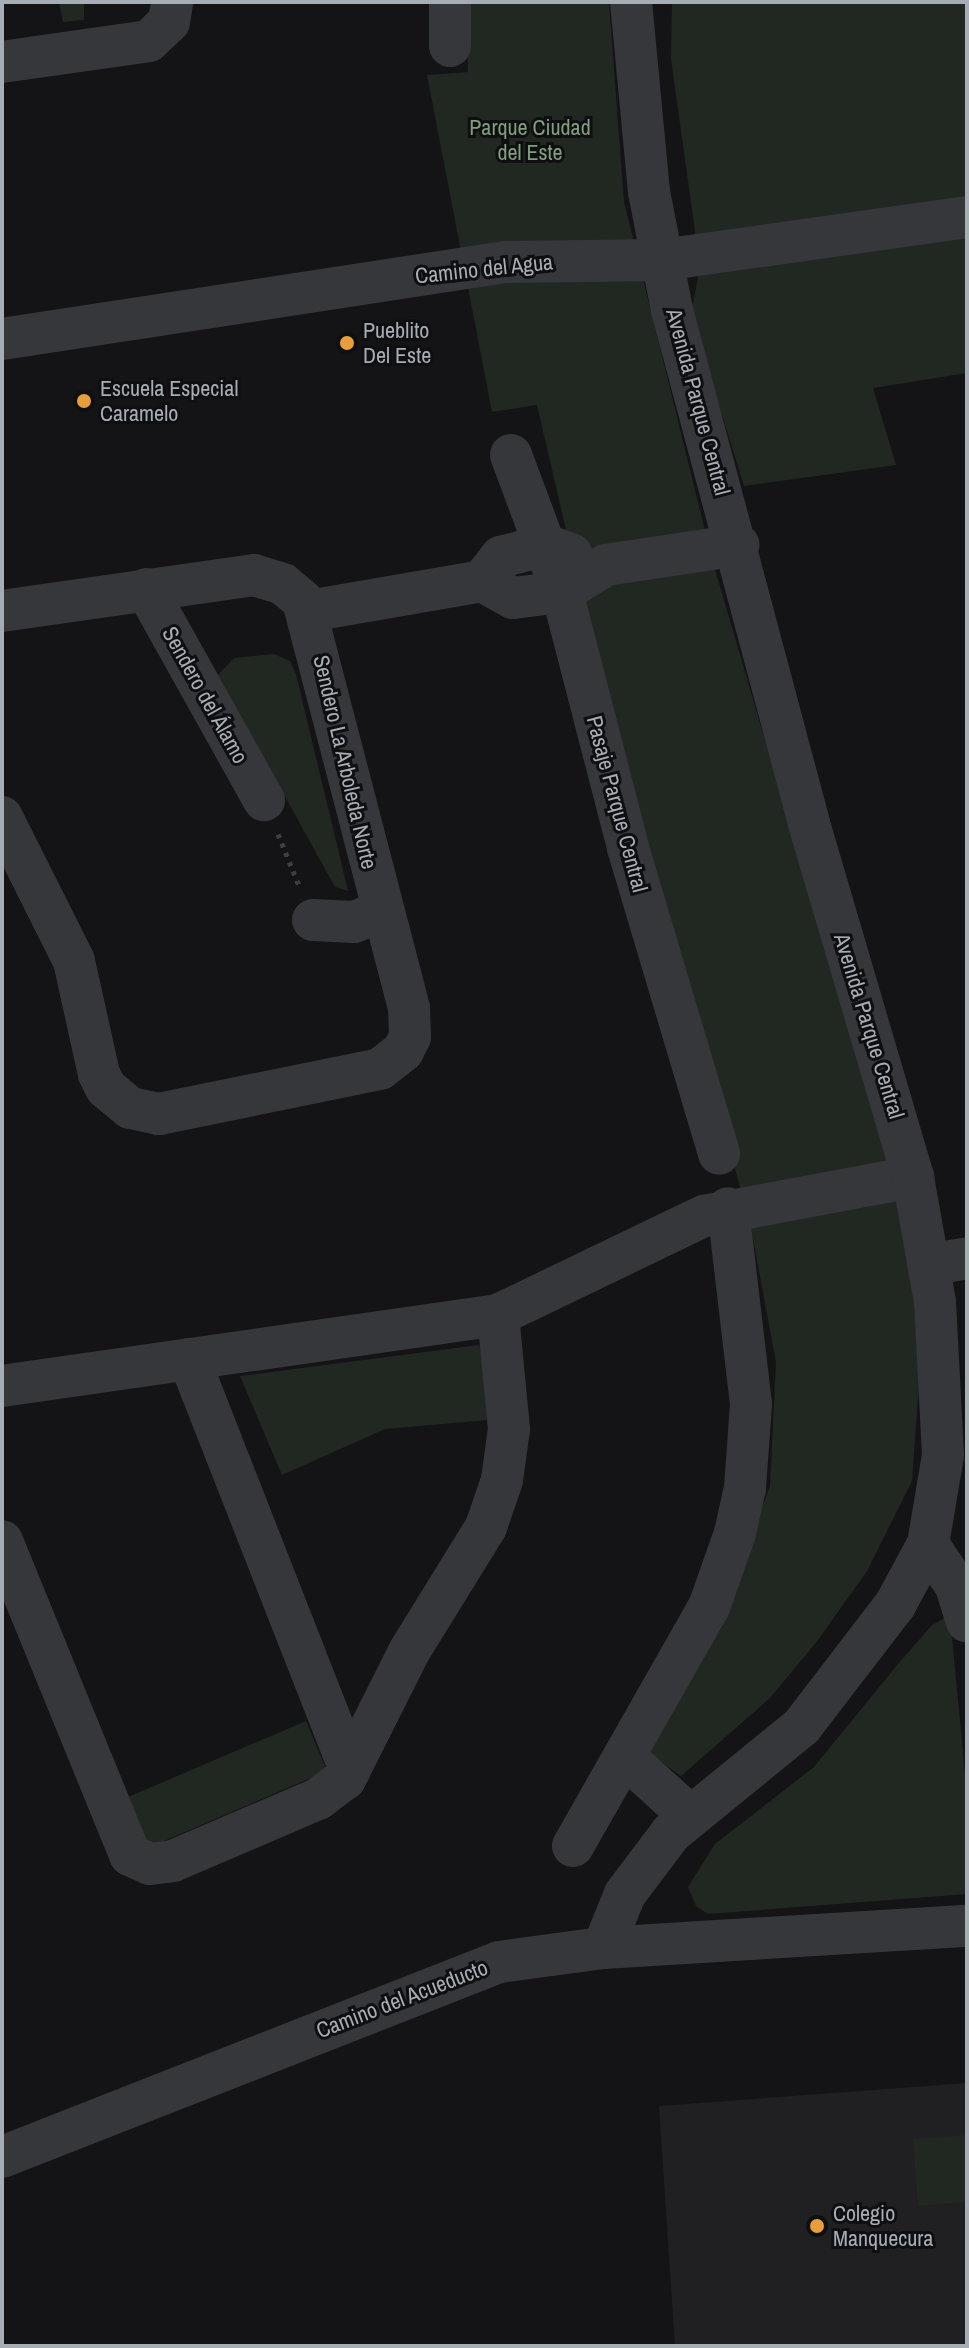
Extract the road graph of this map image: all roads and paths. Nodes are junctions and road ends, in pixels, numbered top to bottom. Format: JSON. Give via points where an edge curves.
{"nodes":[{"id":1,"x":450,"y":2,"type":"edge"},
{"id":2,"x":631,"y":2,"type":"edge"},
{"id":3,"x":168,"y":17,"type":"edge"},
{"id":4,"x":450,"y":46,"type":"dead end"},
{"id":5,"x":2,"y":62,"type":"edge"},
{"id":6,"x":967,"y":217,"type":"edge"},
{"id":7,"x":662,"y":260,"type":"junction"},
{"id":8,"x":2,"y":339,"type":"edge"},
{"id":9,"x":511,"y":455,"type":"dead end"},
{"id":10,"x":546,"y":545,"type":"junction"},
{"id":11,"x":738,"y":545,"type":"junction"},
{"id":12,"x":606,"y":565,"type":"junction"},
{"id":13,"x":482,"y":581,"type":"junction"},
{"id":14,"x":146,"y":589,"type":"junction"},
{"id":15,"x":562,"y":592,"type":"junction"},
{"id":16,"x":2,"y":611,"type":"edge"},
{"id":17,"x":309,"y":611,"type":"junction"},
{"id":18,"x":264,"y":800,"type":"joint"},
{"id":19,"x":2,"y":817,"type":"edge"},
{"id":20,"x":380,"y":912,"type":"junction"},
{"id":21,"x":313,"y":920,"type":"joint"},
{"id":22,"x":719,"y":1154,"type":"dead end"},
{"id":23,"x":913,"y":1177,"type":"junction"},
{"id":24,"x":728,"y":1208,"type":"junction"},
{"id":25,"x":949,"y":1261,"type":"edge"},
{"id":26,"x":498,"y":1315,"type":"junction"},
{"id":27,"x":189,"y":1359,"type":"junction"},
{"id":28,"x":2,"y":1386,"type":"edge"},
{"id":29,"x":2,"y":1541,"type":"edge"},
{"id":30,"x":928,"y":1544,"type":"junction"},
{"id":31,"x":967,"y":1621,"type":"edge"},
{"id":32,"x":625,"y":1757,"type":"junction"},
{"id":33,"x":350,"y":1770,"type":"junction"},
{"id":34,"x":689,"y":1815,"type":"junction"},
{"id":35,"x":573,"y":1846,"type":"dead end"},
{"id":36,"x":967,"y":1926,"type":"edge"},
{"id":37,"x":603,"y":1948,"type":"junction"},
{"id":38,"x":2,"y":2157,"type":"edge"}],
"edges":[{"from":1,"to":4,"type":"street"},
{"from":2,"to":7,"type":"street","name":"Avenida Parque Central","via":[[640,122]]},
{"from":3,"to":5,"type":"street","via":[[149,41]]},
{"from":6,"to":7,"type":"street","name":"Camino del Agua"},
{"from":7,"to":8,"type":"street","name":"Camino del Agua","via":[[505,262]]},
{"from":7,"to":11,"type":"street","name":"Avenida Parque Central"},
{"from":9,"to":10,"type":"street","name":"Pasaje Parque Central"},
{"from":10,"to":12,"type":"street"},
{"from":10,"to":13,"type":"street","via":[[501,557]]},
{"from":10,"to":15,"type":"street","name":"Pasaje Parque Central"},
{"from":11,"to":12,"type":"street"},
{"from":11,"to":23,"type":"street","name":"Avenida Parque Central","via":[[813,837]]},
{"from":12,"to":15,"type":"street"},
{"from":13,"to":15,"type":"street","via":[[513,598]]},
{"from":13,"to":17,"type":"street"},
{"from":14,"to":16,"type":"street"},
{"from":14,"to":17,"type":"street","via":[[254,575],[283,584]]},
{"from":14,"to":18,"type":"street","name":"Sendero del Álamo"},
{"from":15,"to":22,"type":"street","name":"Pasaje Parque Central","via":[[628,848]]},
{"from":17,"to":20,"type":"street","name":"Sendero La Arboleda Norte"},
{"from":18,"to":21,"type":"path"},
{"from":19,"to":20,"type":"street","name":"Sendero La Arboleda Norte","via":[[61,926],[84,996],[99,1074],[117,1100],[159,1114],[380,1069],[403,1051],[412,1023]]},
{"from":20,"to":21,"type":"street","via":[[354,922]]},
{"from":23,"to":24,"type":"street"},
{"from":23,"to":25,"type":"street","name":"Avenida Parque Central"},
{"from":24,"to":26,"type":"street","via":[[672,1228]]},
{"from":24,"to":32,"type":"street","via":[[749,1366],[745,1488],[709,1607]]},
{"from":25,"to":30,"type":"street","name":"Avenida Parque Central","via":[[943,1455]]},
{"from":26,"to":27,"type":"street"},
{"from":26,"to":33,"type":"street","via":[[509,1429],[495,1503],[470,1560],[410,1650]]},
{"from":27,"to":28,"type":"street"},
{"from":27,"to":33,"type":"street"},
{"from":29,"to":33,"type":"street","via":[[130,1855],[150,1864],[173,1861],[318,1799]]},
{"from":30,"to":31,"type":"street","via":[[956,1586]]},
{"from":30,"to":34,"type":"street","name":"Avenida Parque Central","via":[[895,1605],[802,1726],[755,1769]]},
{"from":32,"to":34,"type":"street"},
{"from":32,"to":35,"type":"street"},
{"from":34,"to":37,"type":"street","name":"Avenida Parque Central","via":[[633,1880]]},
{"from":36,"to":37,"type":"street","name":"Camino del Acueducto"},
{"from":37,"to":38,"type":"street","name":"Camino del Acueducto","via":[[525,1957],[461,1973]]}]}
